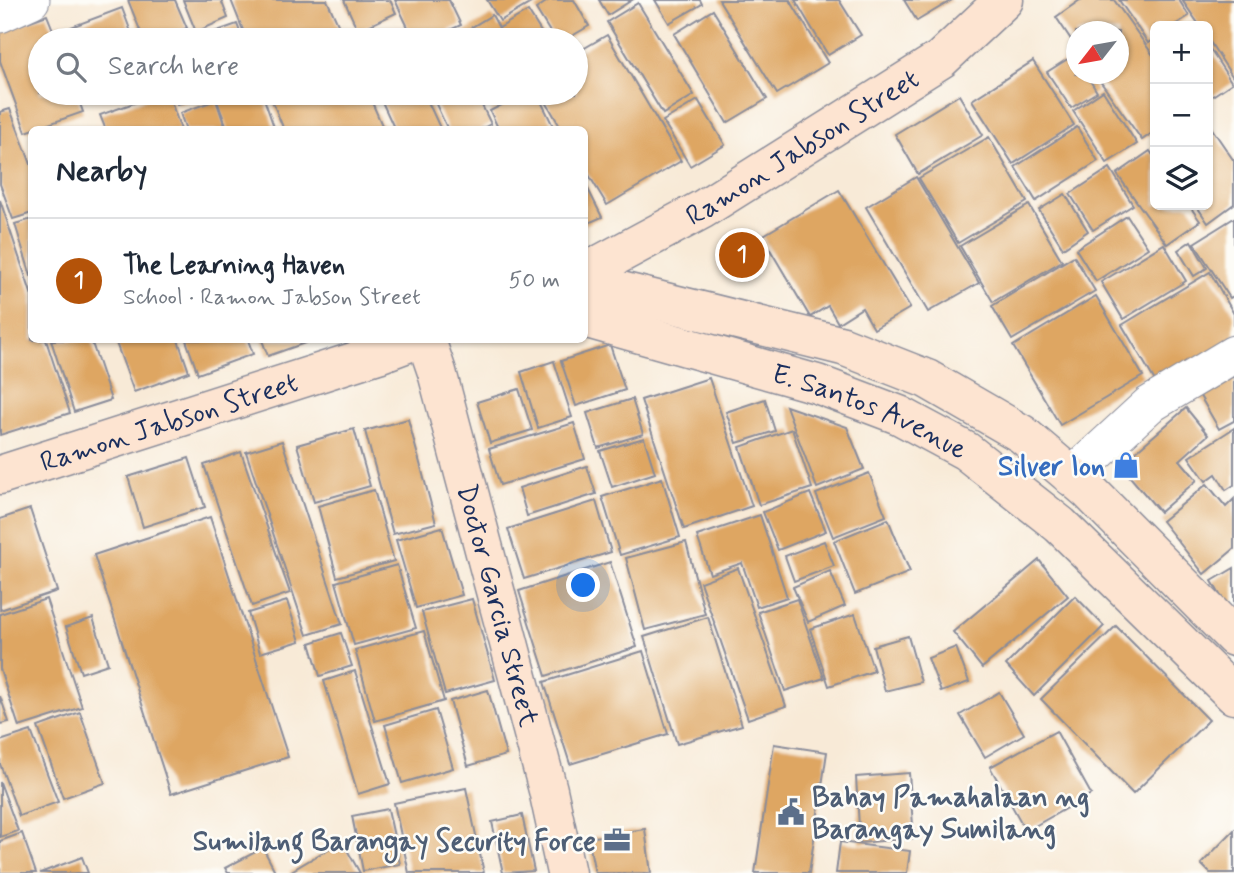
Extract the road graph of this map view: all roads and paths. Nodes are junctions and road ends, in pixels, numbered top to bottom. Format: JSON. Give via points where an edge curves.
{"nodes":[{"id":1,"x":31,"y":0,"type":"edge"},
{"id":2,"x":1004,"y":0,"type":"edge"},
{"id":3,"x":0,"y":14,"type":"edge"},
{"id":4,"x":588,"y":271,"type":"edge"},
{"id":5,"x":588,"y":283,"type":"edge"},
{"id":6,"x":588,"y":319,"type":"edge"},
{"id":7,"x":407,"y":343,"type":"edge"},
{"id":8,"x":427,"y":343,"type":"edge"},
{"id":9,"x":1234,"y":354,"type":"edge"},
{"id":10,"x":0,"y":475,"type":"edge"},
{"id":11,"x":1071,"y":477,"type":"junction"},
{"id":12,"x":1234,"y":637,"type":"edge"},
{"id":13,"x":1234,"y":695,"type":"edge"},
{"id":14,"x":566,"y":873,"type":"edge"}],
"edges":[{"from":1,"to":3,"type":"street"},
{"from":2,"to":4,"type":"street","name":"Ramon Jabson Street","via":[[941,59],[703,209]]},
{"from":5,"to":11,"type":"street","name":"E. Santos Avenue","via":[[843,346],[927,379],[1022,434]]},
{"from":6,"to":13,"type":"street","name":"E. Santos Avenue","via":[[817,384],[900,415],[966,451],[1060,525]]},
{"from":7,"to":10,"type":"street","name":"Ramon Jabson Street"},
{"from":8,"to":14,"type":"street","name":"Doctor Garcia Street","via":[[548,790]]},
{"from":9,"to":11,"type":"street","via":[[1149,405]]},
{"from":11,"to":12,"type":"street","name":"E. Santos Avenue"}]}
